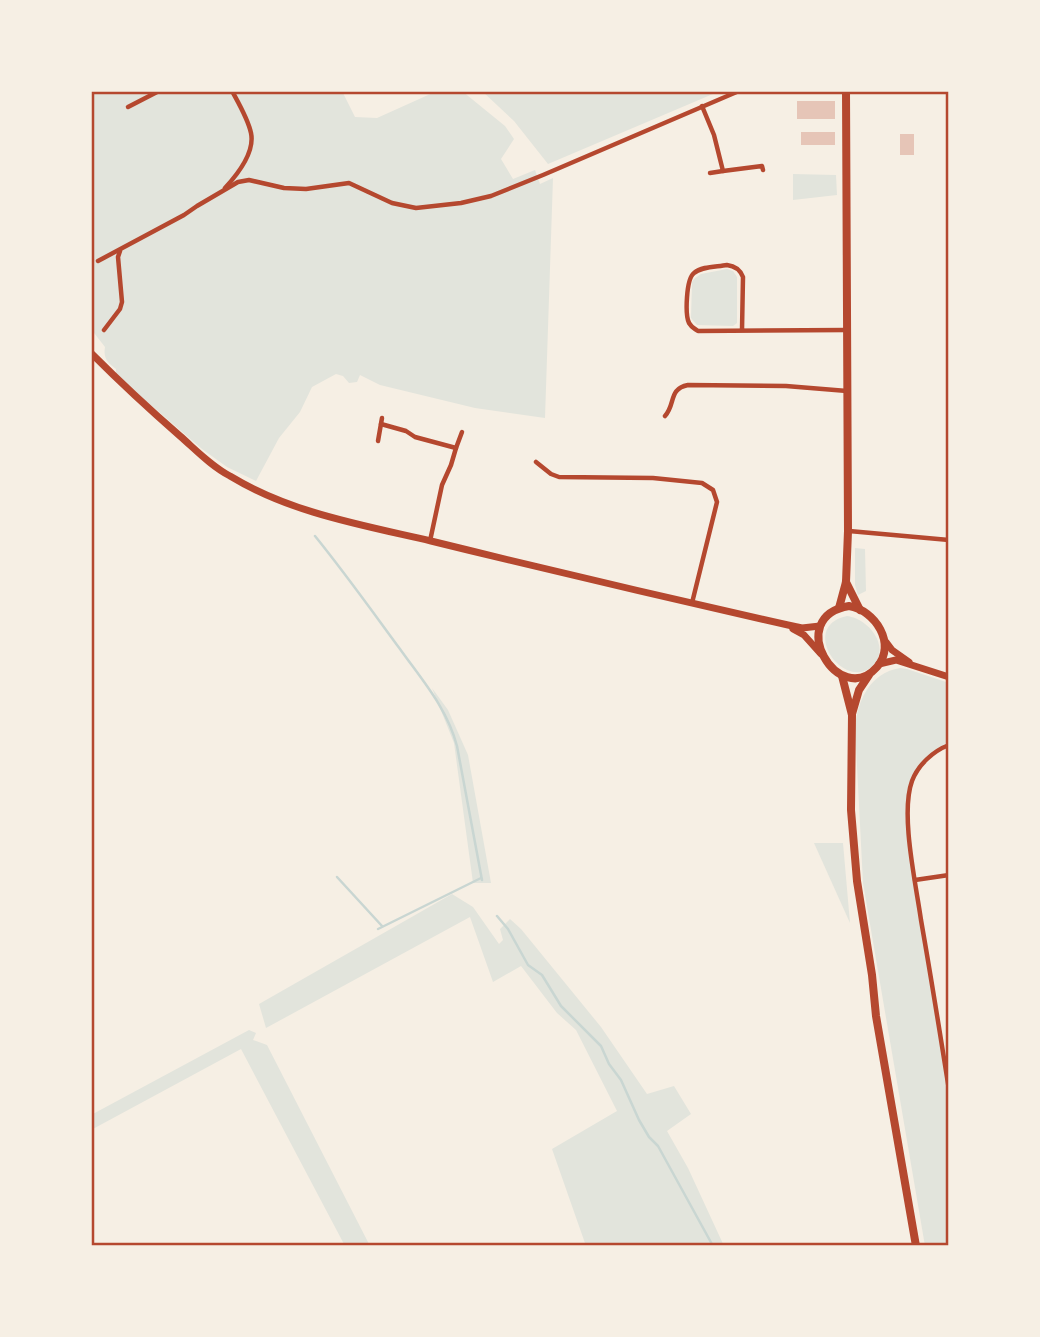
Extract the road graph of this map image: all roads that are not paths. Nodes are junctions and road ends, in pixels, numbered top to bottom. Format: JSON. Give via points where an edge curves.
{"nodes":[{"id":1,"x":159,"y":91,"type":"edge"},
{"id":2,"x":232,"y":91,"type":"edge"},
{"id":3,"x":739,"y":91,"type":"edge"},
{"id":4,"x":846,"y":91,"type":"edge"},
{"id":5,"x":702,"y":106,"type":"junction"},
{"id":6,"x":128,"y":107,"type":"dead end"},
{"id":7,"x":763,"y":170,"type":"dead end"},
{"id":8,"x":723,"y":171,"type":"junction"},
{"id":9,"x":710,"y":173,"type":"dead end"},
{"id":10,"x":222,"y":191,"type":"junction"},
{"id":11,"x":120,"y":250,"type":"junction"},
{"id":12,"x":97,"y":261,"type":"dead end"},
{"id":13,"x":742,"y":330,"type":"junction"},
{"id":14,"x":847,"y":330,"type":"junction"},
{"id":15,"x":104,"y":331,"type":"dead end"},
{"id":16,"x":91,"y":353,"type":"edge"},
{"id":17,"x":847,"y":391,"type":"junction"},
{"id":18,"x":665,"y":416,"type":"dead end"},
{"id":19,"x":462,"y":432,"type":"dead end"},
{"id":20,"x":377,"y":441,"type":"dead end"},
{"id":21,"x":456,"y":448,"type":"junction"},
{"id":22,"x":536,"y":462,"type":"dead end"},
{"id":23,"x":848,"y":531,"type":"junction"},
{"id":24,"x":949,"y":540,"type":"edge"},
{"id":25,"x":430,"y":541,"type":"junction"},
{"id":26,"x":846,"y":582,"type":"junction"},
{"id":27,"x":692,"y":603,"type":"junction"},
{"id":28,"x":839,"y":608,"type":"junction"},
{"id":29,"x":860,"y":610,"type":"junction"},
{"id":30,"x":788,"y":625,"type":"junction"},
{"id":31,"x":820,"y":626,"type":"junction"},
{"id":32,"x":886,"y":642,"type":"junction"},
{"id":33,"x":821,"y":653,"type":"junction"},
{"id":34,"x":879,"y":664,"type":"junction"},
{"id":35,"x":913,"y":665,"type":"junction"},
{"id":36,"x":869,"y":675,"type":"junction"},
{"id":37,"x":842,"y":677,"type":"junction"},
{"id":38,"x":949,"y":677,"type":"edge"},
{"id":39,"x":852,"y":715,"type":"junction"},
{"id":40,"x":949,"y":745,"type":"edge"},
{"id":41,"x":949,"y":875,"type":"edge"},
{"id":42,"x":915,"y":880,"type":"junction"},
{"id":43,"x":947,"y":1063,"type":"edge"},
{"id":44,"x":949,"y":1090,"type":"edge"},
{"id":45,"x":916,"y":1246,"type":"edge"}],
"edges":[{"from":1,"to":6,"type":"street"},
{"from":2,"to":10,"type":"street","via":[[252,136],[248,153]]},
{"from":3,"to":5,"type":"street"},
{"from":4,"to":14,"type":"main road"},
{"from":5,"to":8,"type":"street"},
{"from":5,"to":10,"type":"street","via":[[544,175],[461,203],[416,208],[349,183],[306,189],[249,180]]},
{"from":7,"to":8,"type":"street","via":[[762,166]]},
{"from":8,"to":9,"type":"street"},
{"from":10,"to":11,"type":"street"},
{"from":11,"to":12,"type":"street"},
{"from":11,"to":15,"type":"street","via":[[122,302]]},
{"from":13,"to":13,"type":"street","via":[[698,331],[691,326],[688,282],[693,274],[727,265],[739,270],[743,277]]},
{"from":13,"to":14,"type":"street"},
{"from":14,"to":17,"type":"main road"},
{"from":16,"to":25,"type":"main road","via":[[201,455],[252,489],[310,512]]},
{"from":17,"to":18,"type":"street","via":[[688,385],[675,392]]},
{"from":17,"to":23,"type":"main road"},
{"from":19,"to":21,"type":"street"},
{"from":20,"to":21,"type":"street","via":[[382,421],[415,437]]},
{"from":21,"to":25,"type":"street","via":[[442,485]]},
{"from":22,"to":27,"type":"street","via":[[559,477],[685,480],[713,490],[717,502]]},
{"from":23,"to":24,"type":"street"},
{"from":23,"to":26,"type":"main road"},
{"from":25,"to":27,"type":"main road"},
{"from":26,"to":28,"type":"main road"},
{"from":26,"to":29,"type":"main road"},
{"from":27,"to":30,"type":"main road"},
{"from":28,"to":29,"type":"main road"},
{"from":28,"to":31,"type":"main road"},
{"from":29,"to":32,"type":"main road"},
{"from":30,"to":31,"type":"main road"},
{"from":30,"to":33,"type":"main road"},
{"from":31,"to":33,"type":"main road"},
{"from":32,"to":34,"type":"main road"},
{"from":32,"to":35,"type":"main road"},
{"from":33,"to":37,"type":"main road"},
{"from":34,"to":35,"type":"main road","via":[[896,660]]},
{"from":34,"to":36,"type":"main road"},
{"from":35,"to":38,"type":"main road"},
{"from":36,"to":37,"type":"main road"},
{"from":36,"to":39,"type":"main road"},
{"from":37,"to":39,"type":"main road"},
{"from":39,"to":45,"type":"main road","via":[[851,810],[857,881]]},
{"from":40,"to":42,"type":"street","via":[[931,754],[912,780],[908,810]]},
{"from":41,"to":42,"type":"street"},
{"from":42,"to":43,"type":"street"},
{"from":43,"to":44,"type":"street"}]}
